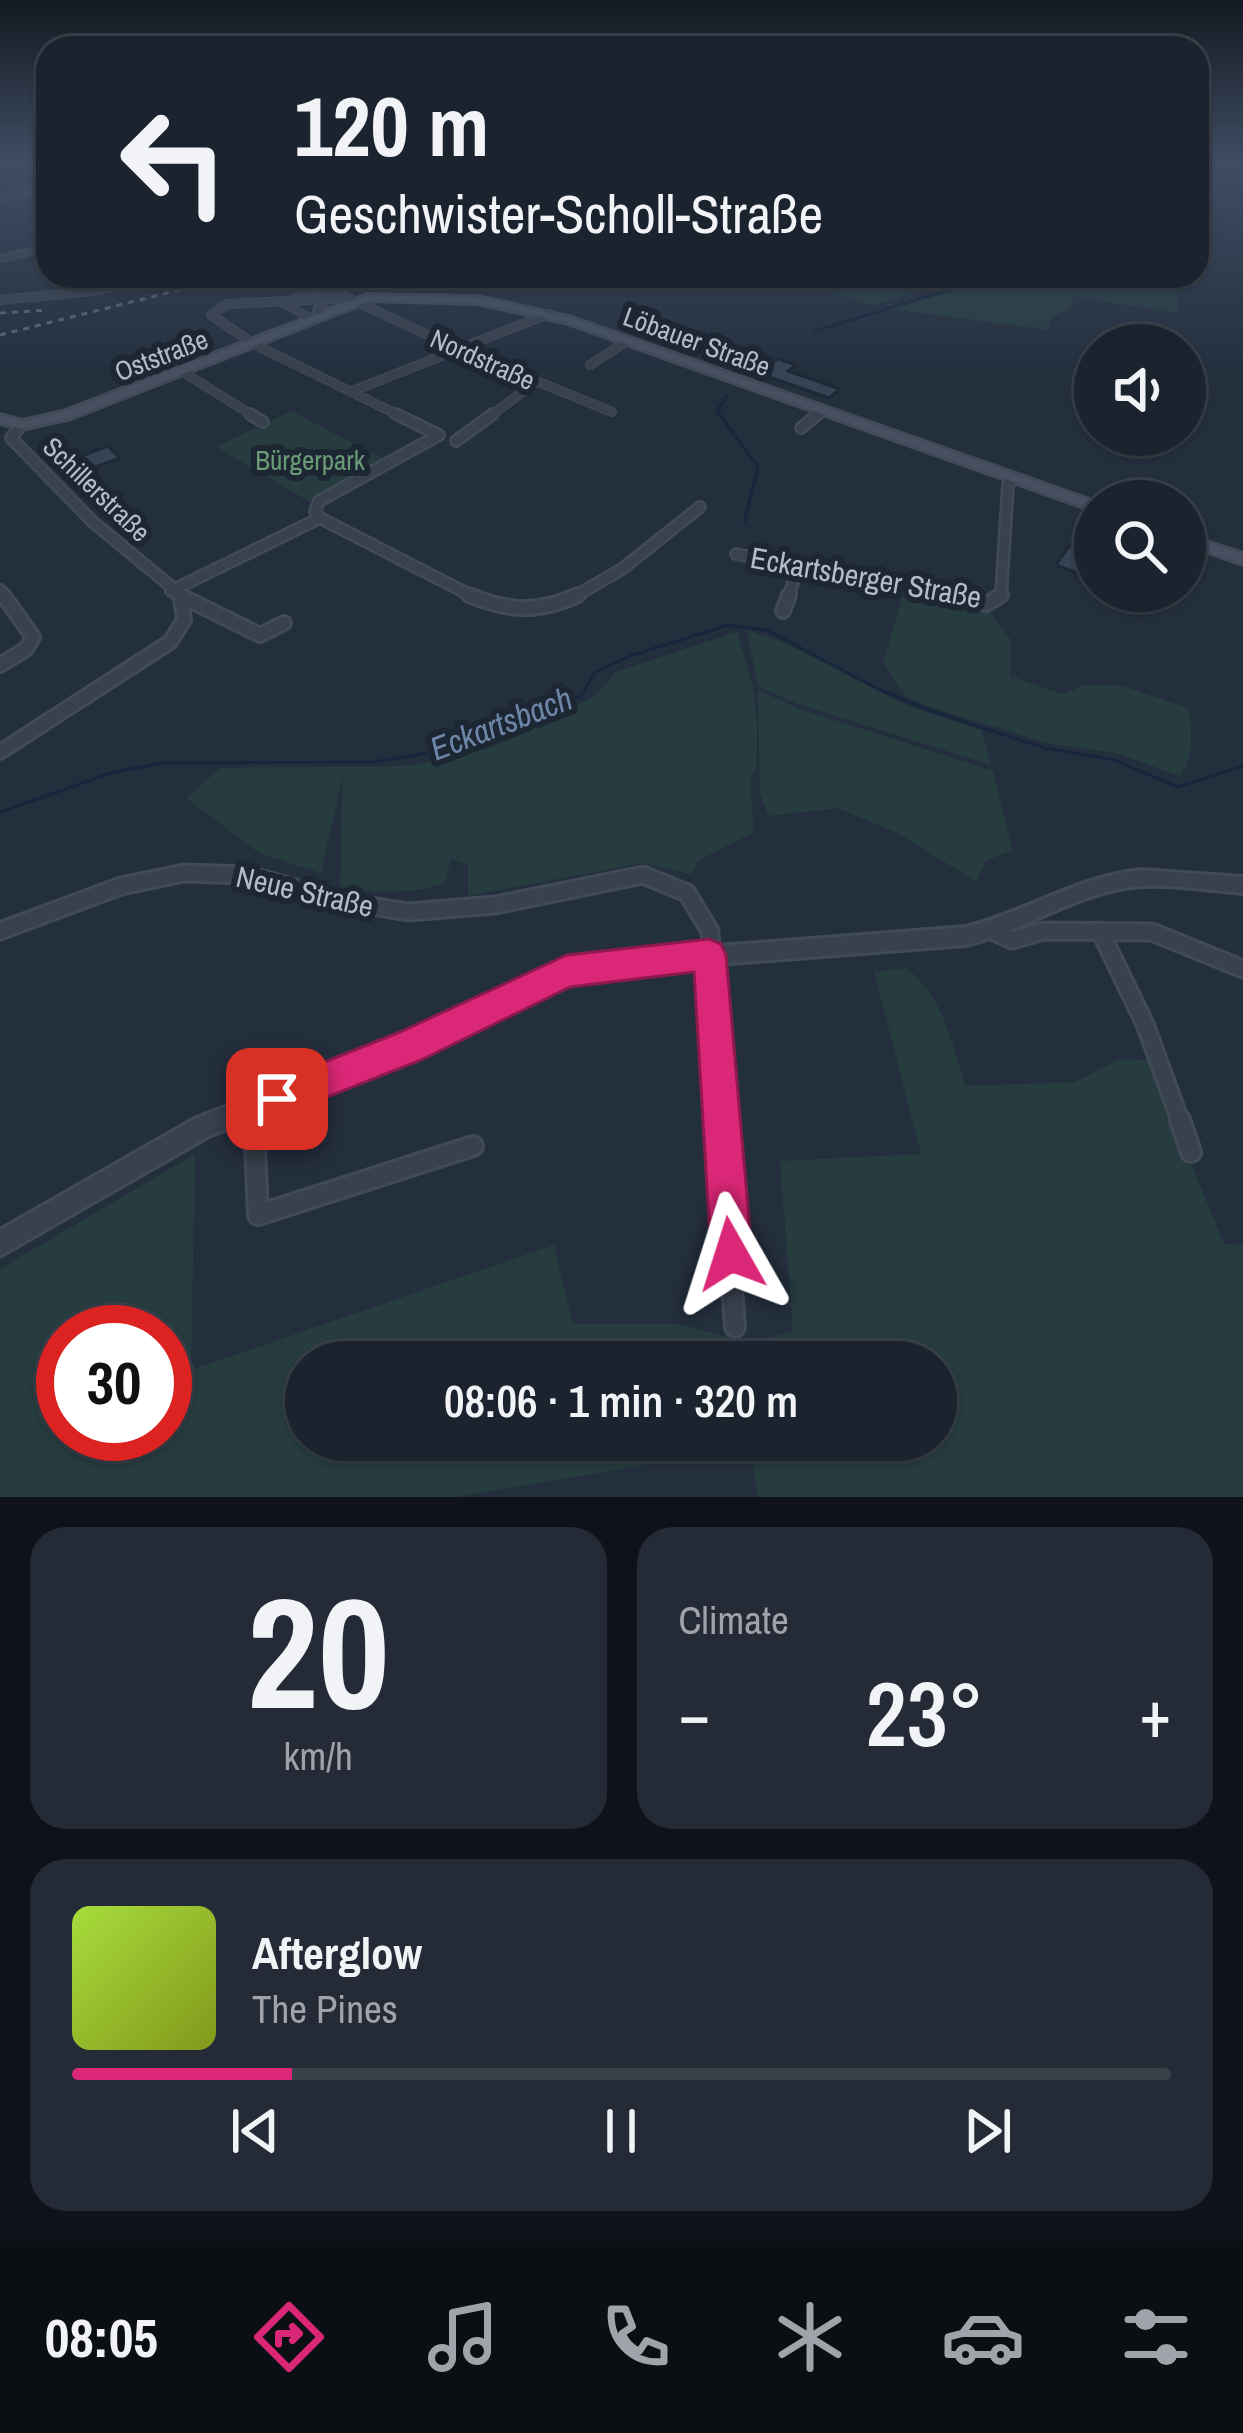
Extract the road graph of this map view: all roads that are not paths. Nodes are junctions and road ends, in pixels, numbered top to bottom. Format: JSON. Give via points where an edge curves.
{"nodes":[{"id":1,"x":36,"y":250,"type":"edge"},
{"id":2,"x":0,"y":259,"type":"edge"},
{"id":3,"x":104,"y":288,"type":"edge"},
{"id":4,"x":323,"y":288,"type":"edge"},
{"id":5,"x":326,"y":288,"type":"edge"},
{"id":6,"x":328,"y":288,"type":"edge"},
{"id":7,"x":0,"y":300,"type":"edge"},
{"id":8,"x":322,"y":300,"type":"junction"},
{"id":9,"x":352,"y":300,"type":"junction"},
{"id":10,"x":283,"y":303,"type":"junction"},
{"id":11,"x":548,"y":314,"type":"junction"},
{"id":12,"x":315,"y":319,"type":"junction"},
{"id":13,"x":627,"y":341,"type":"junction"},
{"id":14,"x":254,"y":344,"type":"junction"},
{"id":15,"x":458,"y":349,"type":"junction"},
{"id":16,"x":590,"y":365,"type":"dead end"},
{"id":17,"x":183,"y":372,"type":"junction"},
{"id":18,"x":536,"y":382,"type":"junction"},
{"id":19,"x":350,"y":392,"type":"junction"},
{"id":20,"x":612,"y":412,"type":"dead end"},
{"id":21,"x":821,"y":412,"type":"junction"},
{"id":22,"x":0,"y":419,"type":"edge"},
{"id":23,"x":263,"y":422,"type":"dead end"},
{"id":24,"x":22,"y":425,"type":"junction"},
{"id":25,"x":801,"y":428,"type":"dead end"},
{"id":26,"x":6,"y":440,"type":"edge"},
{"id":27,"x":456,"y":441,"type":"dead end"},
{"id":28,"x":1014,"y":478,"type":"junction"},
{"id":29,"x":1074,"y":499,"type":"edge"},
{"id":30,"x":700,"y":507,"type":"dead end"},
{"id":31,"x":320,"y":518,"type":"junction"},
{"id":32,"x":1206,"y":546,"type":"edge"},
{"id":33,"x":736,"y":554,"type":"dead end"},
{"id":34,"x":1243,"y":559,"type":"edge"},
{"id":35,"x":798,"y":568,"type":"junction"},
{"id":36,"x":0,"y":590,"type":"edge"},
{"id":37,"x":176,"y":595,"type":"junction"},
{"id":38,"x":783,"y":611,"type":"dead end"},
{"id":39,"x":284,"y":623,"type":"dead end"},
{"id":40,"x":0,"y":665,"type":"edge"},
{"id":41,"x":0,"y":752,"type":"edge"},
{"id":42,"x":1243,"y":885,"type":"edge"},
{"id":43,"x":0,"y":931,"type":"edge"},
{"id":44,"x":992,"y":931,"type":"junction"},
{"id":45,"x":1100,"y":932,"type":"junction"},
{"id":46,"x":709,"y":955,"type":"junction"},
{"id":47,"x":1243,"y":969,"type":"edge"},
{"id":48,"x":254,"y":1107,"type":"junction"},
{"id":49,"x":473,"y":1146,"type":"dead end"},
{"id":50,"x":1191,"y":1152,"type":"dead end"},
{"id":51,"x":0,"y":1244,"type":"edge"},
{"id":52,"x":735,"y":1327,"type":"dead end"}],
"edges":[{"from":1,"to":2,"type":"street"},
{"from":3,"to":7,"type":"street"},
{"from":4,"to":10,"type":"street"},
{"from":5,"to":8,"type":"street"},
{"from":6,"to":9,"type":"street","name":"Nordstraße"},
{"from":8,"to":9,"type":"street","name":"Löbauer Straße"},
{"from":8,"to":10,"type":"street","name":"Löbauer Straße"},
{"from":8,"to":12,"type":"street"},
{"from":9,"to":11,"type":"main road","name":"Löbauer Straße","via":[[427,296]]},
{"from":9,"to":12,"type":"main road","name":"Oststraße"},
{"from":9,"to":15,"type":"street","name":"Nordstraße"},
{"from":10,"to":12,"type":"street"},
{"from":10,"to":14,"type":"street","name":"Löbauer Straße","via":[[212,311]]},
{"from":11,"to":13,"type":"main road","name":"Löbauer Straße"},
{"from":11,"to":15,"type":"street"},
{"from":12,"to":14,"type":"main road","name":"Oststraße"},
{"from":13,"to":16,"type":"street"},
{"from":13,"to":21,"type":"main road","name":"Löbauer Straße"},
{"from":14,"to":17,"type":"main road","name":"Oststraße"},
{"from":14,"to":19,"type":"street"},
{"from":15,"to":18,"type":"street","name":"Nordstraße"},
{"from":15,"to":19,"type":"street"},
{"from":17,"to":23,"type":"street"},
{"from":17,"to":24,"type":"main road","name":"Oststraße"},
{"from":18,"to":20,"type":"street","name":"Nordstraße"},
{"from":18,"to":27,"type":"street"},
{"from":19,"to":31,"type":"street","via":[[439,435],[320,501]]},
{"from":21,"to":25,"type":"street"},
{"from":21,"to":28,"type":"main road","name":"Löbauer Straße"},
{"from":22,"to":24,"type":"main road","name":"Schillerstraße"},
{"from":24,"to":26,"type":"street","name":"Schillerstraße"},
{"from":26,"to":37,"type":"street","name":"Schillerstraße"},
{"from":28,"to":29,"type":"main road","name":"Löbauer Straße"},
{"from":28,"to":35,"type":"street","name":"Eckartsberger Straße","via":[[995,601]]},
{"from":30,"to":31,"type":"street","via":[[619,569],[535,611],[435,579]]},
{"from":31,"to":37,"type":"street"},
{"from":32,"to":34,"type":"main road"},
{"from":33,"to":35,"type":"street","name":"Eckartsberger Straße"},
{"from":35,"to":38,"type":"street"},
{"from":36,"to":40,"type":"street","via":[[33,637]]},
{"from":37,"to":39,"type":"street","name":"Schillerstraße","via":[[260,635]]},
{"from":37,"to":41,"type":"street","via":[[184,620],[170,642]]},
{"from":42,"to":44,"type":"street","via":[[1112,882]]},
{"from":43,"to":46,"type":"street","name":"Neue Straße","via":[[130,884],[194,872],[244,875],[411,912],[643,875],[688,893],[710,931]]},
{"from":44,"to":45,"type":"street","via":[[1012,940],[1044,931]]},
{"from":44,"to":46,"type":"street"},
{"from":45,"to":47,"type":"street","via":[[1152,932]]},
{"from":45,"to":50,"type":"street","via":[[1145,1024]]},
{"from":46,"to":48,"type":"street","via":[[567,971],[409,1047]]},
{"from":46,"to":52,"type":"street","name":"Neue Straße"},
{"from":48,"to":49,"type":"street","via":[[258,1215]]},
{"from":48,"to":51,"type":"street","via":[[202,1127]]}]}
